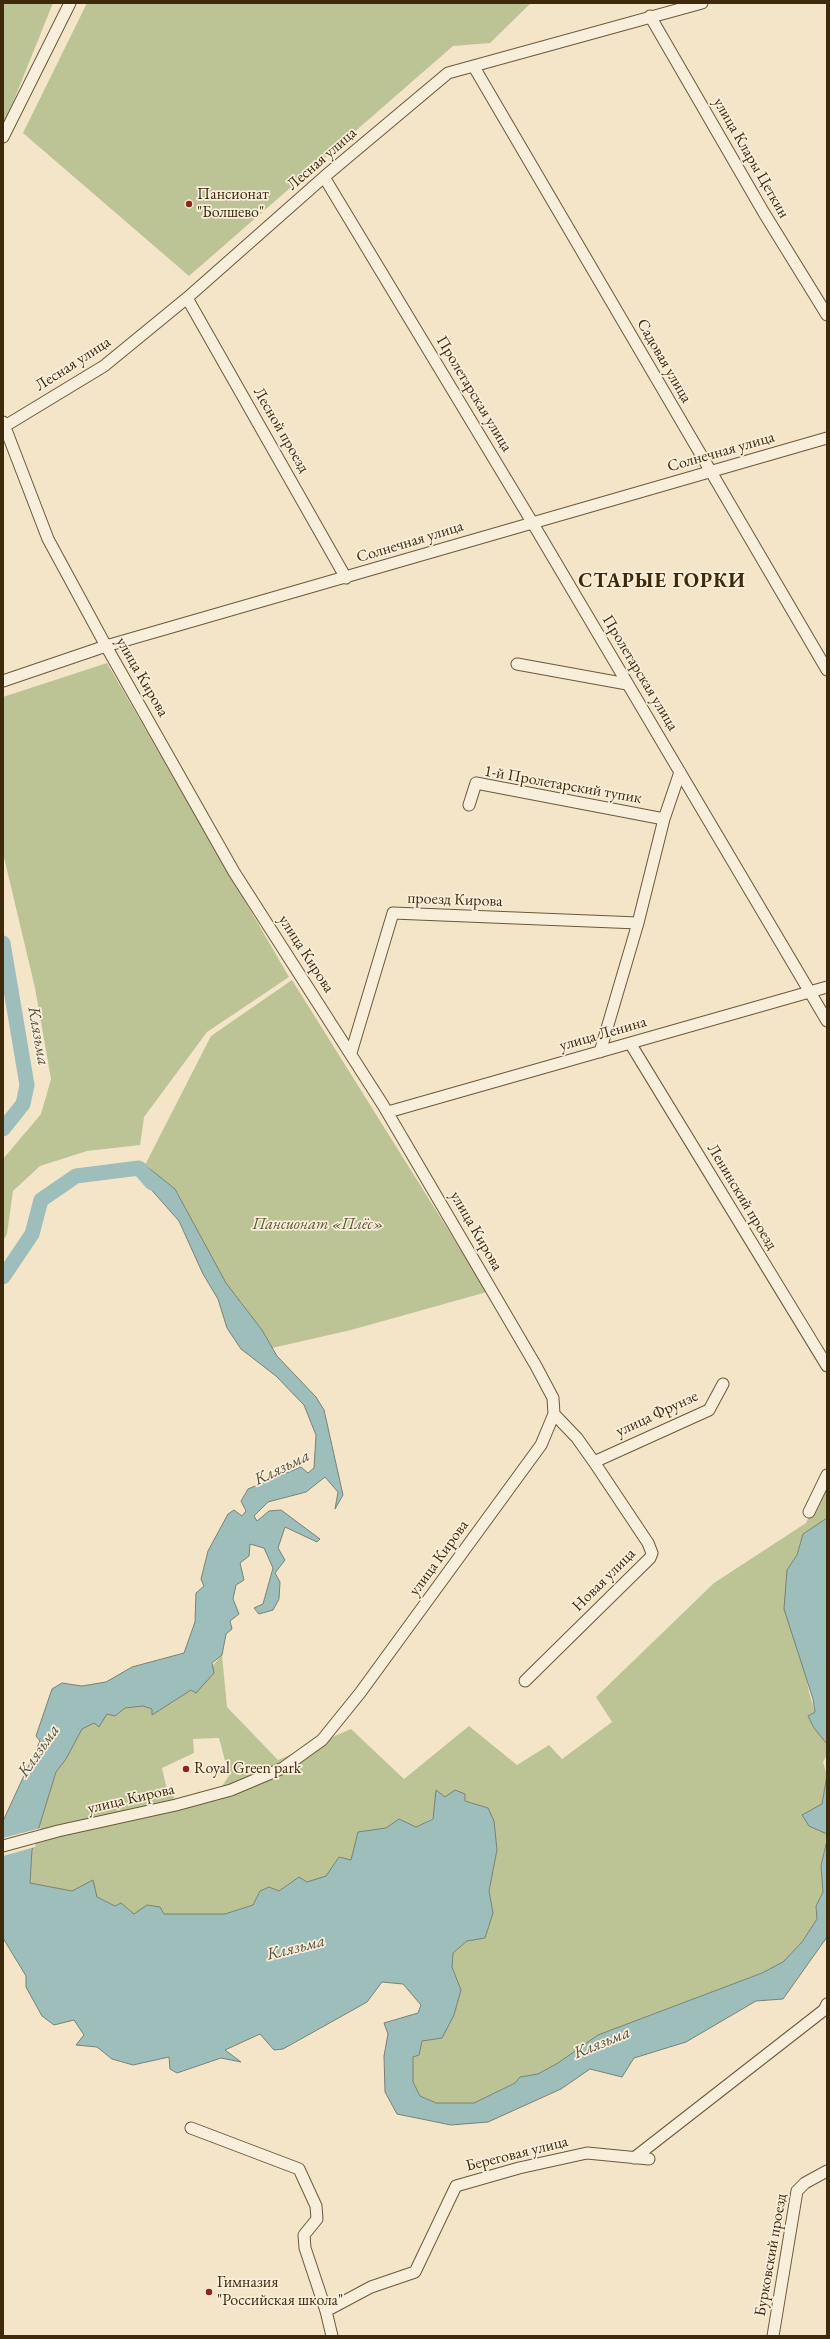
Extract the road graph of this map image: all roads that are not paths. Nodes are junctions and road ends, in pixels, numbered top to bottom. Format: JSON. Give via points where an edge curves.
{"nodes":[{"id":1,"x":70,"y":3,"type":"edge"},
{"id":2,"x":702,"y":3,"type":"edge"},
{"id":3,"x":650,"y":16,"type":"junction"},
{"id":4,"x":474,"y":67,"type":"junction"},
{"id":5,"x":3,"y":137,"type":"edge"},
{"id":6,"x":324,"y":177,"type":"junction"},
{"id":7,"x":187,"y":298,"type":"junction"},
{"id":8,"x":827,"y":315,"type":"edge"},
{"id":9,"x":4,"y":424,"type":"edge"},
{"id":10,"x":827,"y":438,"type":"edge"},
{"id":11,"x":710,"y":472,"type":"junction"},
{"id":12,"x":532,"y":522,"type":"junction"},
{"id":13,"x":346,"y":578,"type":"junction"},
{"id":14,"x":106,"y":646,"type":"junction"},
{"id":15,"x":517,"y":664,"type":"dead end"},
{"id":16,"x":827,"y":670,"type":"edge"},
{"id":17,"x":3,"y":681,"type":"edge"},
{"id":18,"x":627,"y":684,"type":"junction"},
{"id":19,"x":680,"y":772,"type":"junction"},
{"id":20,"x":469,"y":805,"type":"dead end"},
{"id":21,"x":664,"y":819,"type":"junction"},
{"id":22,"x":638,"y":924,"type":"junction"},
{"id":23,"x":827,"y":987,"type":"edge"},
{"id":24,"x":810,"y":992,"type":"junction"},
{"id":25,"x":827,"y":1022,"type":"edge"},
{"id":26,"x":630,"y":1043,"type":"junction"},
{"id":27,"x":600,"y":1052,"type":"junction"},
{"id":28,"x":352,"y":1053,"type":"junction"},
{"id":29,"x":388,"y":1112,"type":"junction"},
{"id":30,"x":827,"y":1366,"type":"edge"},
{"id":31,"x":723,"y":1384,"type":"dead end"},
{"id":32,"x":554,"y":1414,"type":"junction"},
{"id":33,"x":594,"y":1462,"type":"junction"},
{"id":34,"x":827,"y":1475,"type":"edge"},
{"id":35,"x":809,"y":1512,"type":"dead end"},
{"id":36,"x":524,"y":1681,"type":"dead end"},
{"id":37,"x":3,"y":1846,"type":"edge"},
{"id":38,"x":827,"y":2004,"type":"edge"},
{"id":39,"x":191,"y":2128,"type":"dead end"},
{"id":40,"x":634,"y":2158,"type":"junction"},
{"id":41,"x":649,"y":2159,"type":"dead end"},
{"id":42,"x":827,"y":2171,"type":"edge"},
{"id":43,"x":326,"y":2311,"type":"junction"},
{"id":44,"x":332,"y":2336,"type":"edge"},
{"id":45,"x":773,"y":2336,"type":"edge"}],
"edges":[{"from":1,"to":5,"type":"street"},
{"from":2,"to":3,"type":"street","name":"Лесная улица"},
{"from":3,"to":4,"type":"street","name":"Лесная улица"},
{"from":3,"to":8,"type":"street","name":"улица Клары Цеткин","via":[[764,213]]},
{"from":4,"to":6,"type":"street","name":"Лесная улица","via":[[448,74]]},
{"from":4,"to":11,"type":"street","name":"Садовая улица"},
{"from":6,"to":7,"type":"street","name":"Лесная улица"},
{"from":6,"to":12,"type":"street","name":"Пролетарская улица"},
{"from":7,"to":9,"type":"street","name":"Лесная улица","via":[[104,366]]},
{"from":7,"to":13,"type":"street","name":"Лесной проезд"},
{"from":9,"to":14,"type":"street","name":"улица Кирова","via":[[48,539]]},
{"from":10,"to":11,"type":"street","name":"Солнечная улица"},
{"from":11,"to":12,"type":"street","name":"Солнечная улица"},
{"from":11,"to":16,"type":"street","name":"Садовая улица"},
{"from":12,"to":13,"type":"street","name":"Солнечная улица"},
{"from":12,"to":18,"type":"street","name":"Пролетарская улица"},
{"from":13,"to":14,"type":"street","name":"Солнечная улица"},
{"from":14,"to":17,"type":"street","name":"Солнечная улица"},
{"from":14,"to":28,"type":"street","name":"улица Кирова","via":[[234,872]]},
{"from":15,"to":18,"type":"street"},
{"from":18,"to":19,"type":"street","name":"Пролетарская улица"},
{"from":19,"to":21,"type":"street"},
{"from":19,"to":24,"type":"street","name":"Пролетарская улица"},
{"from":20,"to":21,"type":"street","name":"1-й Пролетарский тупик","via":[[476,783]]},
{"from":21,"to":22,"type":"street"},
{"from":22,"to":27,"type":"street"},
{"from":22,"to":28,"type":"street","name":"проезд Кирова","via":[[393,913]]},
{"from":23,"to":24,"type":"street","name":"улица Ленина"},
{"from":24,"to":25,"type":"street","name":"Пролетарская улица"},
{"from":24,"to":26,"type":"street","name":"улица Ленина"},
{"from":26,"to":27,"type":"street","name":"улица Ленина"},
{"from":26,"to":30,"type":"street","name":"Ленинский проезд"},
{"from":27,"to":29,"type":"street","name":"улица Ленина"},
{"from":28,"to":29,"type":"street","name":"улица Кирова"},
{"from":29,"to":32,"type":"street","name":"улица Кирова","via":[[546,1383],[553,1398]]},
{"from":31,"to":33,"type":"street","name":"улица Фрунзе","via":[[709,1410]]},
{"from":32,"to":33,"type":"street","name":"Новая улица","via":[[577,1438]]},
{"from":32,"to":37,"type":"street","name":"улица Кирова","via":[[541,1445],[360,1694],[322,1740],[283,1768],[231,1790]]},
{"from":33,"to":36,"type":"street","name":"Новая улица","via":[[648,1543],[652,1553],[650,1558]]},
{"from":34,"to":35,"type":"street"},
{"from":38,"to":40,"type":"street","via":[[824,2010]]},
{"from":39,"to":43,"type":"street","via":[[300,2169],[316,2206],[317,2219],[304,2235],[305,2248]]},
{"from":40,"to":41,"type":"street","name":"Береговая улица"},
{"from":40,"to":43,"type":"street","name":"Береговая улица","via":[[587,2153],[519,2168],[456,2186],[415,2272],[371,2287]]},
{"from":42,"to":45,"type":"street","name":"Бурковский проезд","via":[[797,2191]]},
{"from":43,"to":44,"type":"street"}]}
